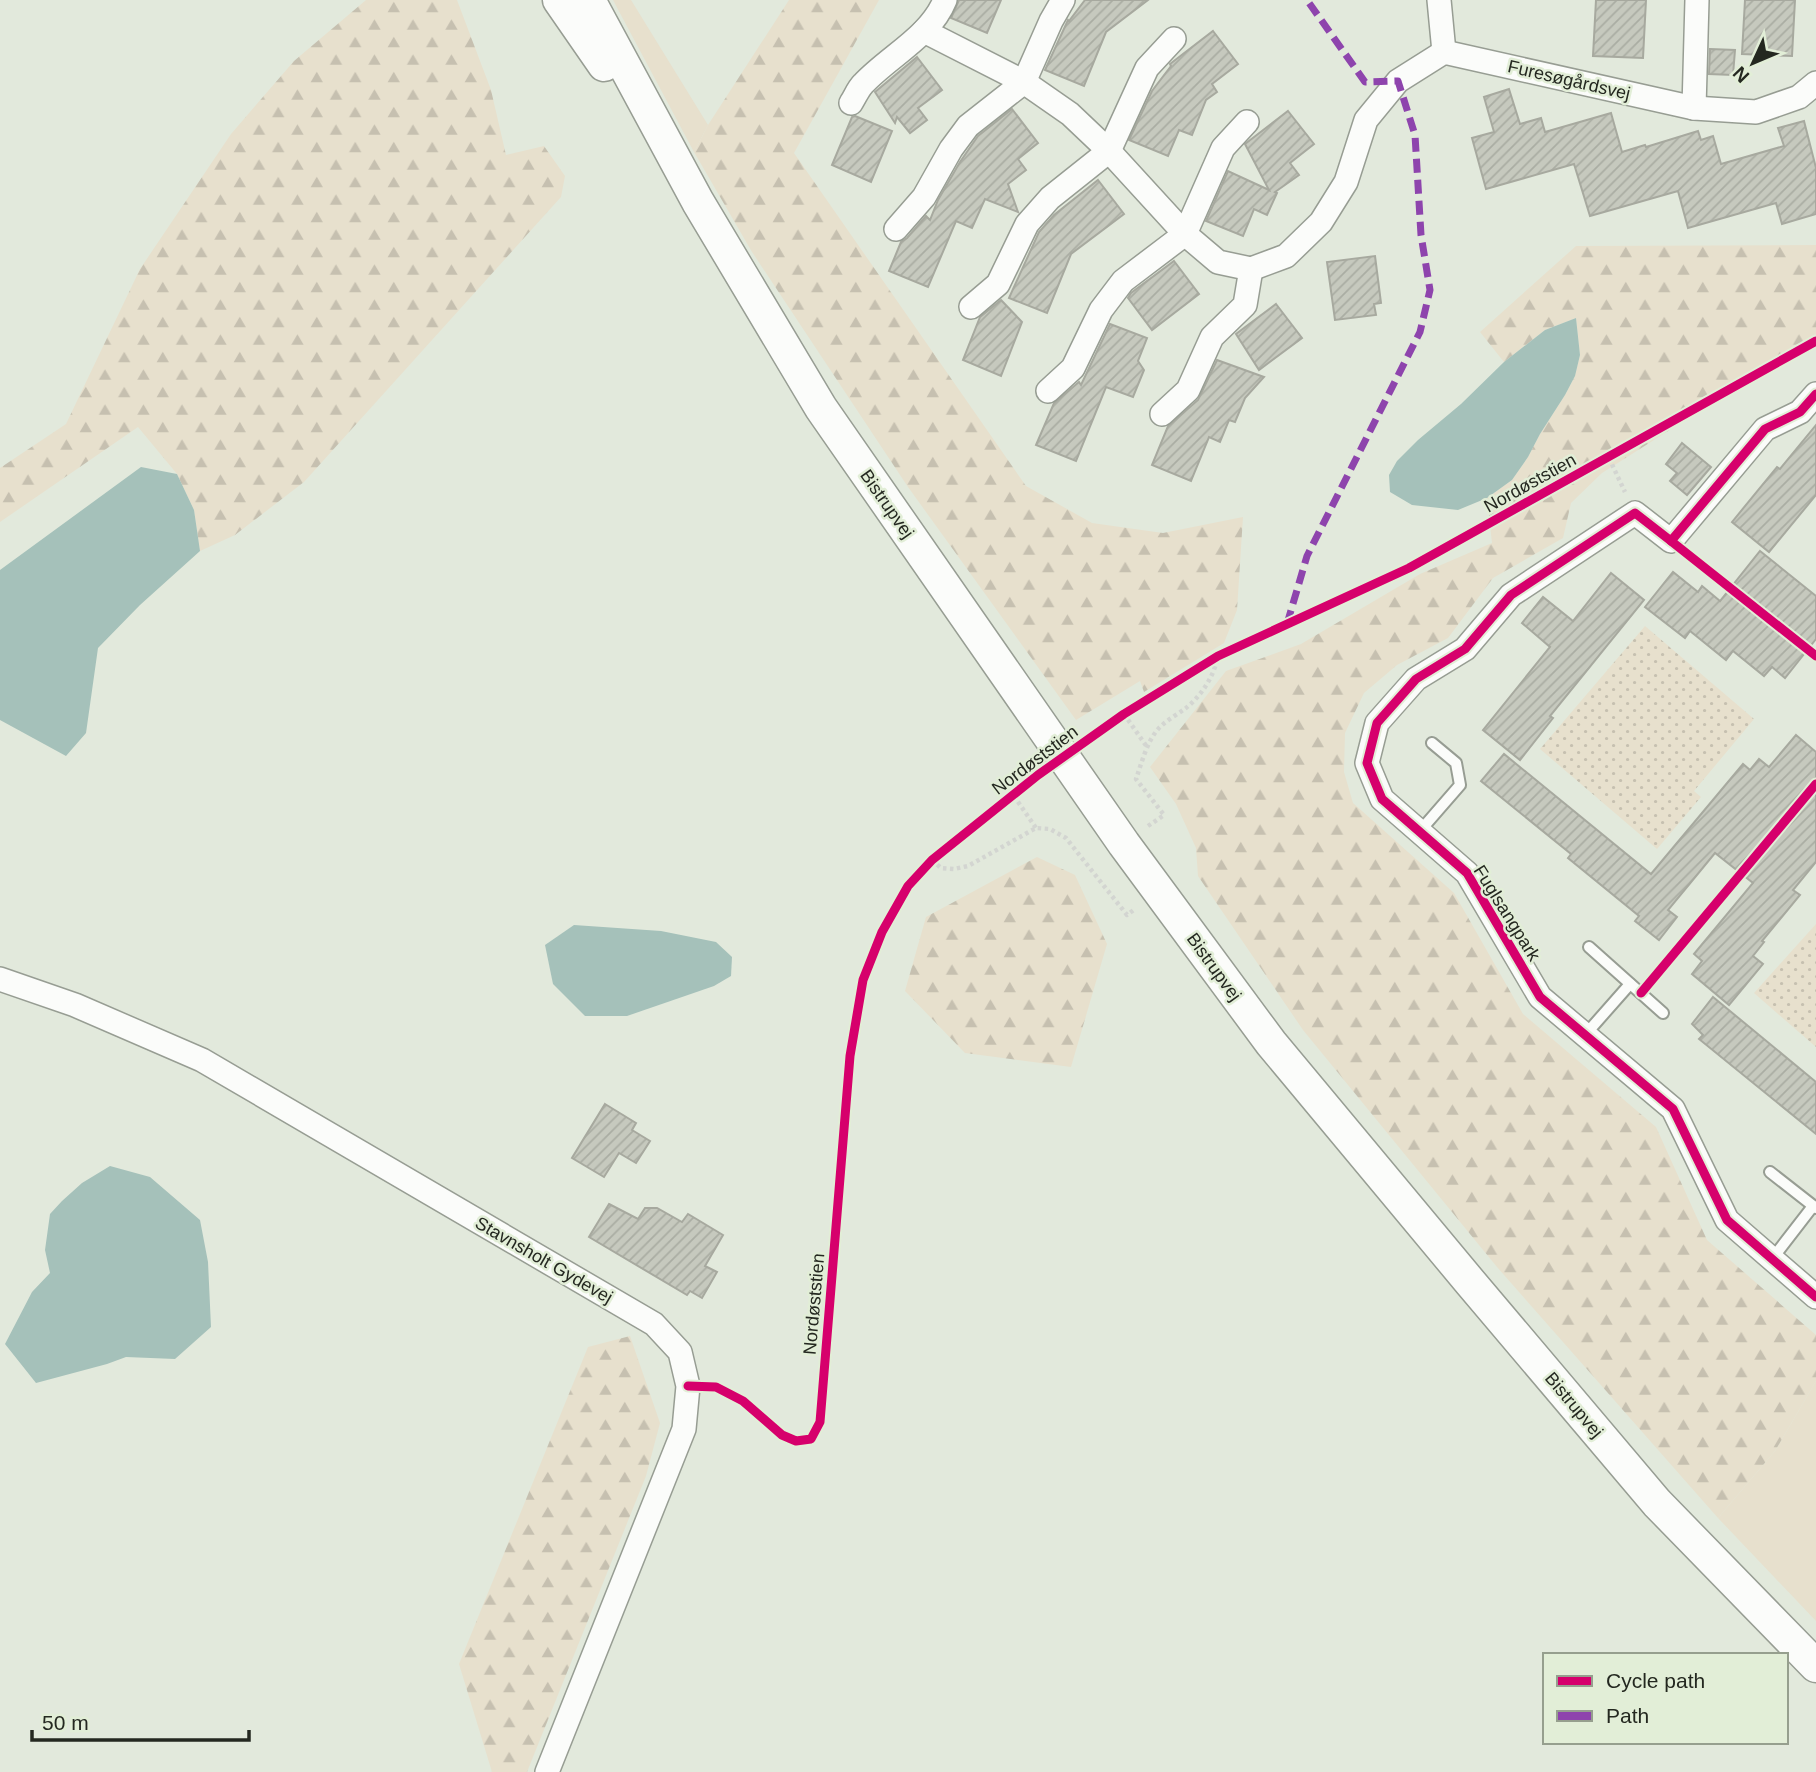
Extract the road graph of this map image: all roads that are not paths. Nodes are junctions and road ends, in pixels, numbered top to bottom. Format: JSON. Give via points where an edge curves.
{"nodes":[{"id":1,"x":559,"y":0,"type":"edge"},
{"id":2,"x":589,"y":0,"type":"edge"},
{"id":3,"x":944,"y":0,"type":"edge"},
{"id":4,"x":1063,"y":0,"type":"edge"},
{"id":5,"x":1439,"y":0,"type":"edge"},
{"id":6,"x":1698,"y":0,"type":"edge"},
{"id":7,"x":924,"y":31,"type":"junction"},
{"id":8,"x":1174,"y":39,"type":"dead end"},
{"id":9,"x":1444,"y":52,"type":"junction"},
{"id":10,"x":1024,"y":82,"type":"junction"},
{"id":11,"x":1816,"y":83,"type":"edge"},
{"id":12,"x":851,"y":103,"type":"dead end"},
{"id":13,"x":1695,"y":108,"type":"junction"},
{"id":14,"x":1247,"y":121,"type":"dead end"},
{"id":15,"x":1109,"y":151,"type":"junction"},
{"id":16,"x":698,"y":202,"type":"junction"},
{"id":17,"x":896,"y":229,"type":"dead end"},
{"id":18,"x":1185,"y":234,"type":"junction"},
{"id":19,"x":1251,"y":269,"type":"junction"},
{"id":20,"x":971,"y":307,"type":"dead end"},
{"id":21,"x":1048,"y":391,"type":"dead end"},
{"id":22,"x":1816,"y":394,"type":"edge"},
{"id":23,"x":1162,"y":414,"type":"dead end"},
{"id":24,"x":1432,"y":743,"type":"dead end"},
{"id":25,"x":1420,"y":831,"type":"junction"},
{"id":26,"x":1589,"y":947,"type":"dead end"},
{"id":27,"x":0,"y":979,"type":"edge"},
{"id":28,"x":1630,"y":984,"type":"junction"},
{"id":29,"x":1663,"y":1013,"type":"dead end"},
{"id":30,"x":1584,"y":1035,"type":"junction"},
{"id":31,"x":1770,"y":1172,"type":"dead end"},
{"id":32,"x":1815,"y":1207,"type":"edge"},
{"id":33,"x":1772,"y":1259,"type":"junction"},
{"id":34,"x":1816,"y":1297,"type":"edge"},
{"id":35,"x":1816,"y":1666,"type":"edge"},
{"id":36,"x":547,"y":1772,"type":"edge"}],
"edges":[{"from":1,"to":16,"type":"main road","name":"Bistrupvej"},
{"from":2,"to":16,"type":"main road","name":"Bistrupvej"},
{"from":3,"to":7,"type":"street"},
{"from":4,"to":10,"type":"street"},
{"from":5,"to":9,"type":"street"},
{"from":6,"to":13,"type":"street"},
{"from":7,"to":10,"type":"street"},
{"from":7,"to":12,"type":"street","via":[[863,84]]},
{"from":8,"to":15,"type":"street","via":[[1147,68]]},
{"from":9,"to":13,"type":"street","name":"Furesøgårdsvej"},
{"from":9,"to":19,"type":"street","via":[[1398,81],[1366,120],[1346,182],[1321,222],[1286,256]]},
{"from":10,"to":15,"type":"street","via":[[1070,114]]},
{"from":10,"to":17,"type":"street","via":[[968,127],[924,197]]},
{"from":11,"to":13,"type":"street","name":"Furesøgårdsvej","via":[[1799,97],[1756,112]]},
{"from":14,"to":18,"type":"street","via":[[1223,148]]},
{"from":15,"to":18,"type":"street"},
{"from":15,"to":20,"type":"street","via":[[1050,198],[1027,225],[998,284]]},
{"from":16,"to":35,"type":"main road","name":"Bistrupvej","via":[[821,408],[1124,844],[1271,1043],[1648,1492]]},
{"from":18,"to":19,"type":"street","via":[[1218,262]]},
{"from":18,"to":21,"type":"street","via":[[1123,281],[1101,310],[1073,368]]},
{"from":19,"to":23,"type":"street","via":[[1245,305],[1212,337],[1188,390]]},
{"from":22,"to":25,"type":"street","name":"Fuglsangpark","via":[[1800,412],[1765,429],[1671,541],[1635,513],[1511,595],[1465,649],[1416,679],[1377,723],[1367,763],[1382,799]]},
{"from":24,"to":25,"type":"lane","via":[[1456,763],[1460,785]]},
{"from":25,"to":30,"type":"street","name":"Fuglsangpark","via":[[1467,873],[1539,997]]},
{"from":26,"to":28,"type":"lane"},
{"from":27,"to":36,"type":"street","name":"Stavnsholt Gydevej","via":[[75,1005],[202,1060],[654,1324],[680,1352],[688,1385],[684,1429]]},
{"from":28,"to":29,"type":"lane"},
{"from":28,"to":30,"type":"lane"},
{"from":30,"to":33,"type":"street","name":"Fuglsangpark","via":[[1673,1109],[1727,1220]]},
{"from":31,"to":32,"type":"lane"},
{"from":32,"to":33,"type":"lane"},
{"from":33,"to":34,"type":"street","name":"Fuglsangpark"}]}
